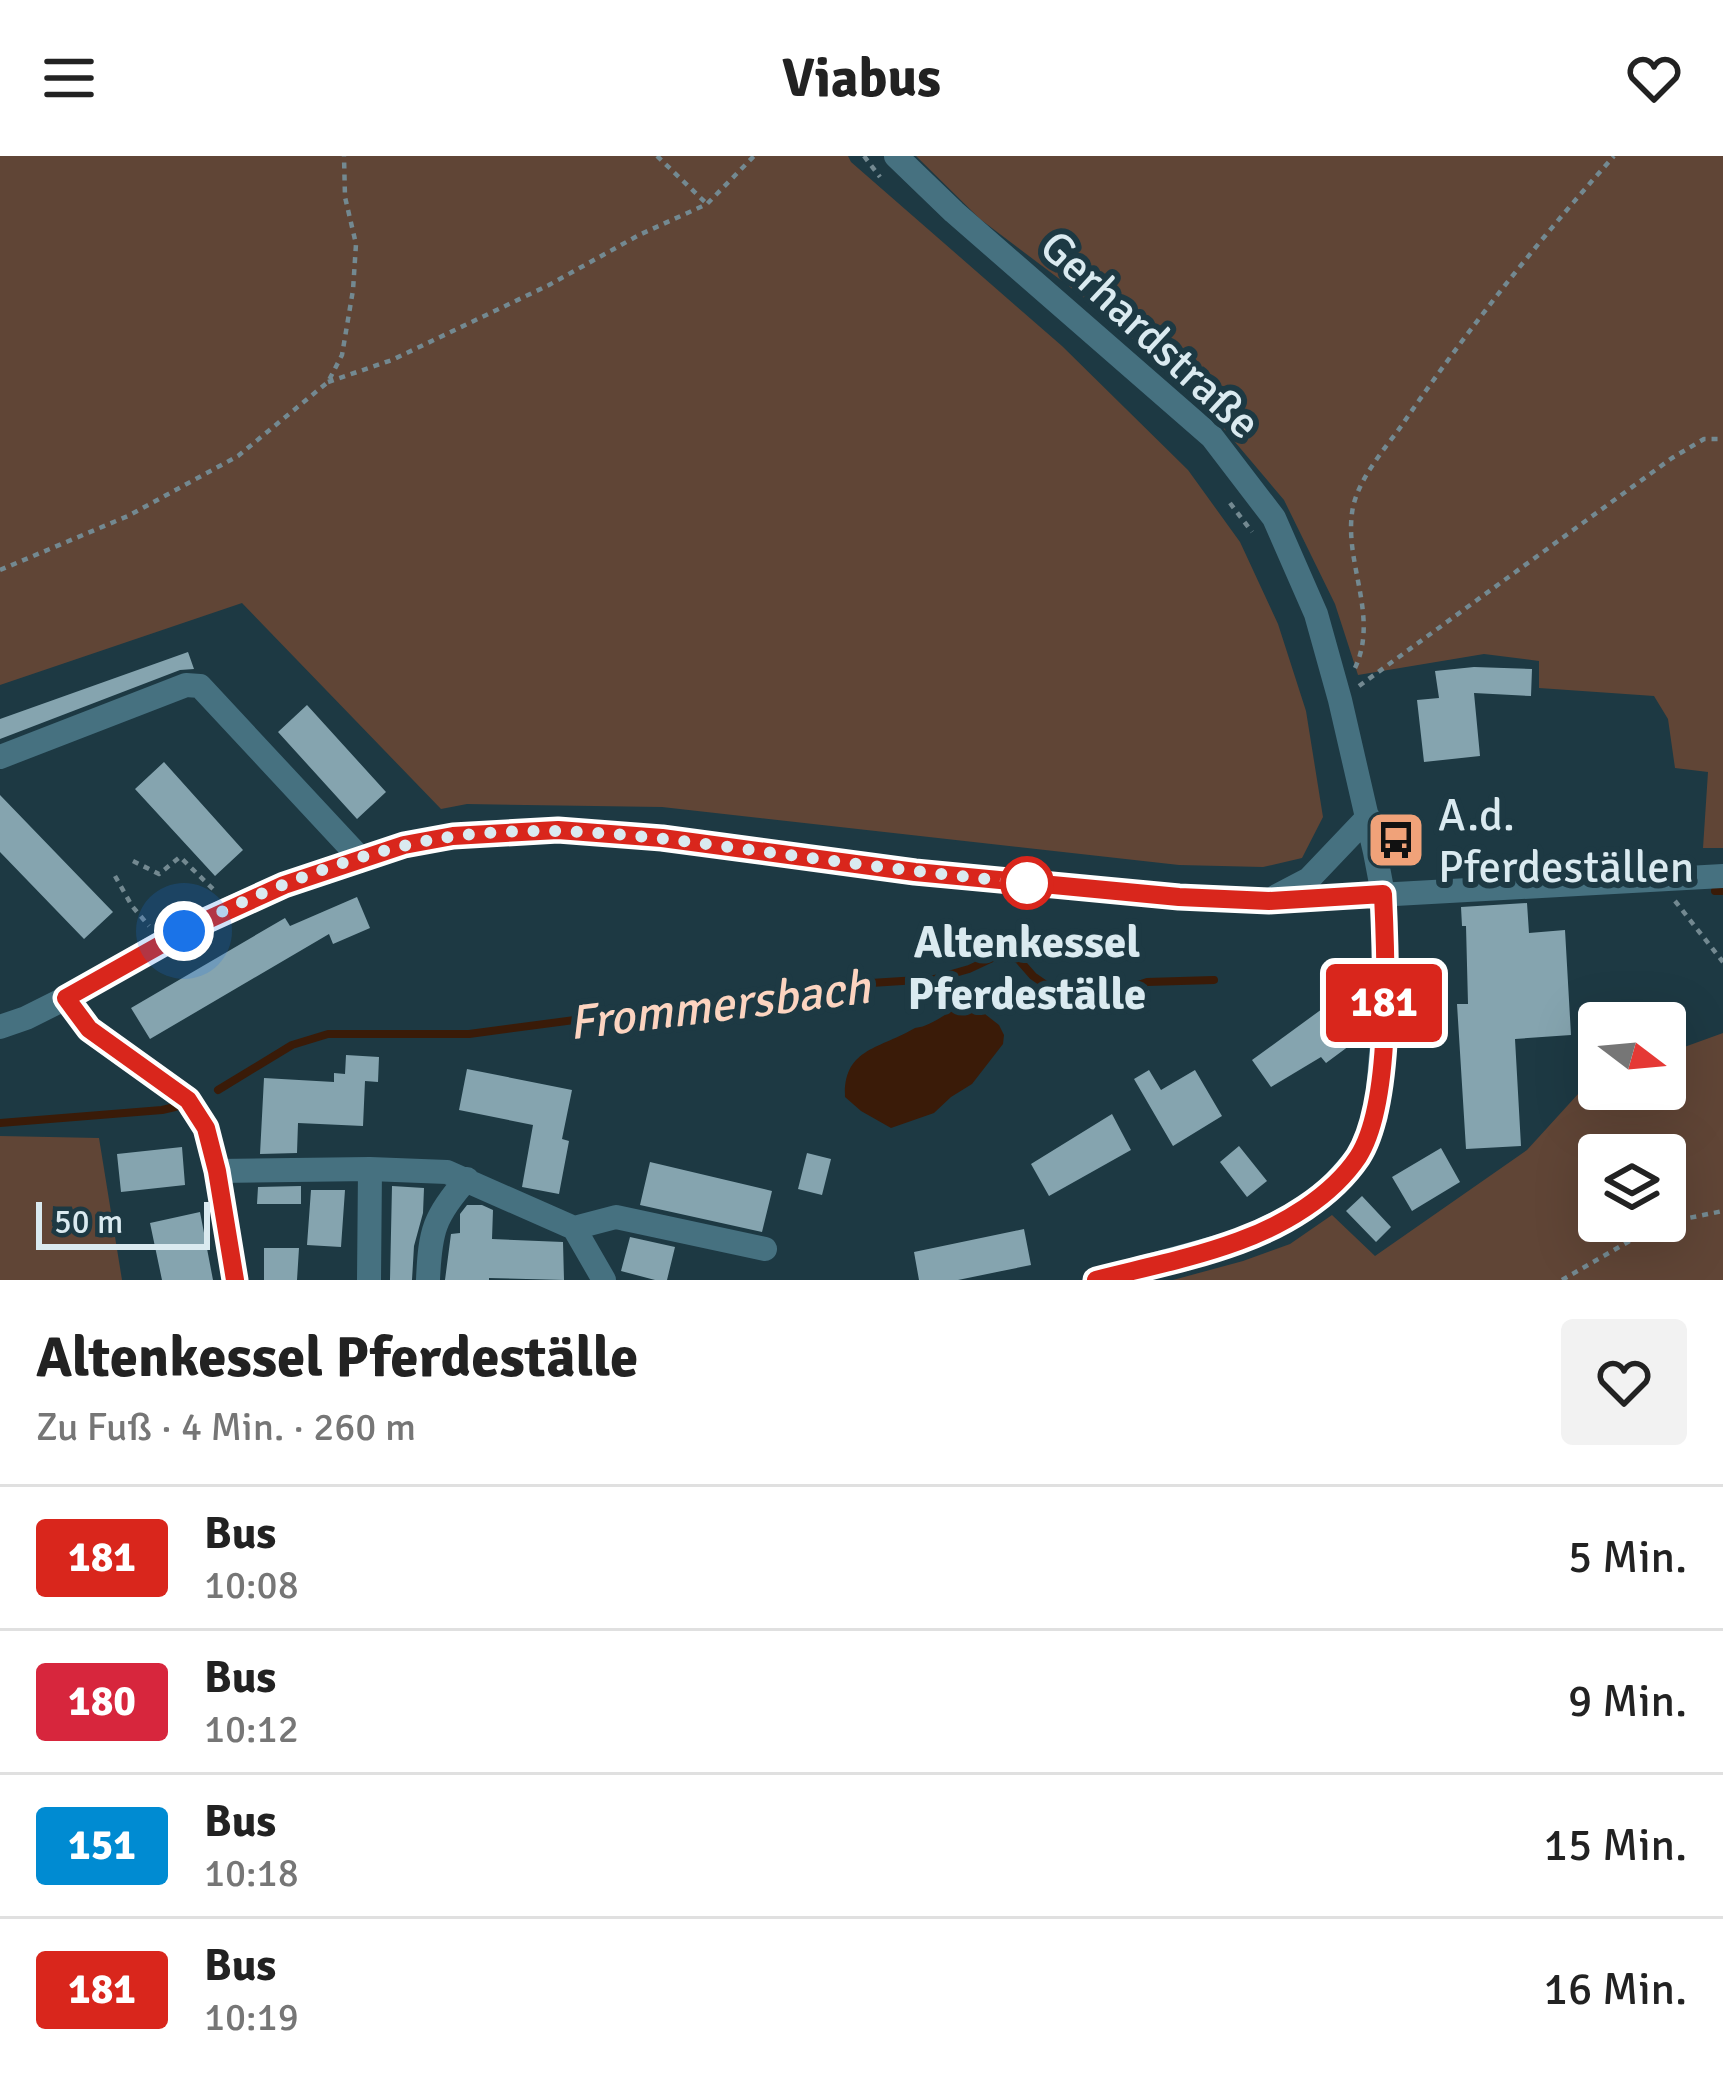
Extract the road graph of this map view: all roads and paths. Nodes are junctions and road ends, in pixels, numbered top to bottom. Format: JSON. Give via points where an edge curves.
{"nodes":[{"id":1,"x":344,"y":156,"type":"edge"},
{"id":2,"x":657,"y":156,"type":"edge"},
{"id":3,"x":754,"y":156,"type":"edge"},
{"id":4,"x":864,"y":156,"type":"edge"},
{"id":5,"x":896,"y":156,"type":"edge"},
{"id":6,"x":1614,"y":156,"type":"edge"},
{"id":7,"x":890,"y":186,"type":"dead end"},
{"id":8,"x":707,"y":203,"type":"junction"},
{"id":9,"x":328,"y":382,"type":"junction"},
{"id":10,"x":1723,"y":439,"type":"edge"},
{"id":11,"x":1229,"y":502,"type":"dead end"},
{"id":12,"x":1253,"y":533,"type":"dead end"},
{"id":13,"x":0,"y":570,"type":"edge"},
{"id":14,"x":1340,"y":700,"type":"junction"},
{"id":15,"x":0,"y":757,"type":"edge"},
{"id":16,"x":1368,"y":817,"type":"junction"},
{"id":17,"x":361,"y":859,"type":"junction"},
{"id":18,"x":133,"y":861,"type":"dead end"},
{"id":19,"x":116,"y":876,"type":"dead end"},
{"id":20,"x":1723,"y":876,"type":"edge"},
{"id":21,"x":1658,"y":880,"type":"junction"},
{"id":22,"x":216,"y":892,"type":"dead end"},
{"id":23,"x":1383,"y":894,"type":"junction"},
{"id":24,"x":1269,"y":901,"type":"junction"},
{"id":25,"x":144,"y":920,"type":"dead end"},
{"id":26,"x":1723,"y":962,"type":"edge"},
{"id":27,"x":66,"y":998,"type":"junction"},
{"id":28,"x":0,"y":1027,"type":"edge"},
{"id":29,"x":370,"y":1169,"type":"junction"},
{"id":30,"x":217,"y":1171,"type":"junction"},
{"id":31,"x":467,"y":1179,"type":"junction"},
{"id":32,"x":1723,"y":1210,"type":"edge"},
{"id":33,"x":574,"y":1228,"type":"junction"},
{"id":34,"x":765,"y":1249,"type":"dead end"},
{"id":35,"x":236,"y":1280,"type":"edge"},
{"id":36,"x":369,"y":1280,"type":"edge"},
{"id":37,"x":428,"y":1280,"type":"edge"},
{"id":38,"x":604,"y":1280,"type":"edge"},
{"id":39,"x":1096,"y":1280,"type":"edge"},
{"id":40,"x":1562,"y":1280,"type":"edge"}],
"edges":[{"from":1,"to":9,"type":"path","via":[[356,244],[353,290],[342,356]]},
{"from":2,"to":8,"type":"path"},
{"from":3,"to":8,"type":"path"},
{"from":4,"to":7,"type":"path"},
{"from":5,"to":14,"type":"street","name":"Gerhardstraße","via":[[1212,437],[1274,518],[1316,614]]},
{"from":6,"to":14,"type":"path","via":[[1547,231],[1366,476],[1352,511],[1365,618],[1359,660]]},
{"from":8,"to":9,"type":"path","via":[[392,360]]},
{"from":9,"to":13,"type":"path","via":[[238,456],[128,516]]},
{"from":10,"to":14,"type":"path","via":[[1703,439],[1672,458]]},
{"from":11,"to":12,"type":"path"},
{"from":14,"to":16,"type":"street","name":"Gerhardstraße"},
{"from":15,"to":17,"type":"street","via":[[200,686]]},
{"from":16,"to":23,"type":"street","name":"Gerhardstraße"},
{"from":16,"to":24,"type":"street","via":[[1309,879]]},
{"from":17,"to":24,"type":"street","via":[[453,836],[558,830],[915,872]]},
{"from":17,"to":27,"type":"street","via":[[228,909]]},
{"from":18,"to":22,"type":"path","via":[[159,874],[180,857]]},
{"from":19,"to":25,"type":"path"},
{"from":20,"to":21,"type":"street"},
{"from":21,"to":23,"type":"street"},
{"from":21,"to":26,"type":"path"},
{"from":23,"to":24,"type":"street"},
{"from":23,"to":39,"type":"street","name":"Gerhardstraße","via":[[1381,1069],[1376,1116],[1358,1156],[1298,1213],[1239,1241]]},
{"from":27,"to":28,"type":"street"},
{"from":27,"to":30,"type":"street","via":[[89,1029],[188,1100],[206,1128]]},
{"from":29,"to":30,"type":"street"},
{"from":29,"to":31,"type":"street"},
{"from":29,"to":36,"type":"street"},
{"from":30,"to":35,"type":"street"},
{"from":31,"to":33,"type":"street"},
{"from":31,"to":37,"type":"street","via":[[431,1231]]},
{"from":32,"to":40,"type":"path","via":[[1659,1224]]},
{"from":33,"to":34,"type":"street","via":[[616,1217]]},
{"from":33,"to":38,"type":"street"}]}
